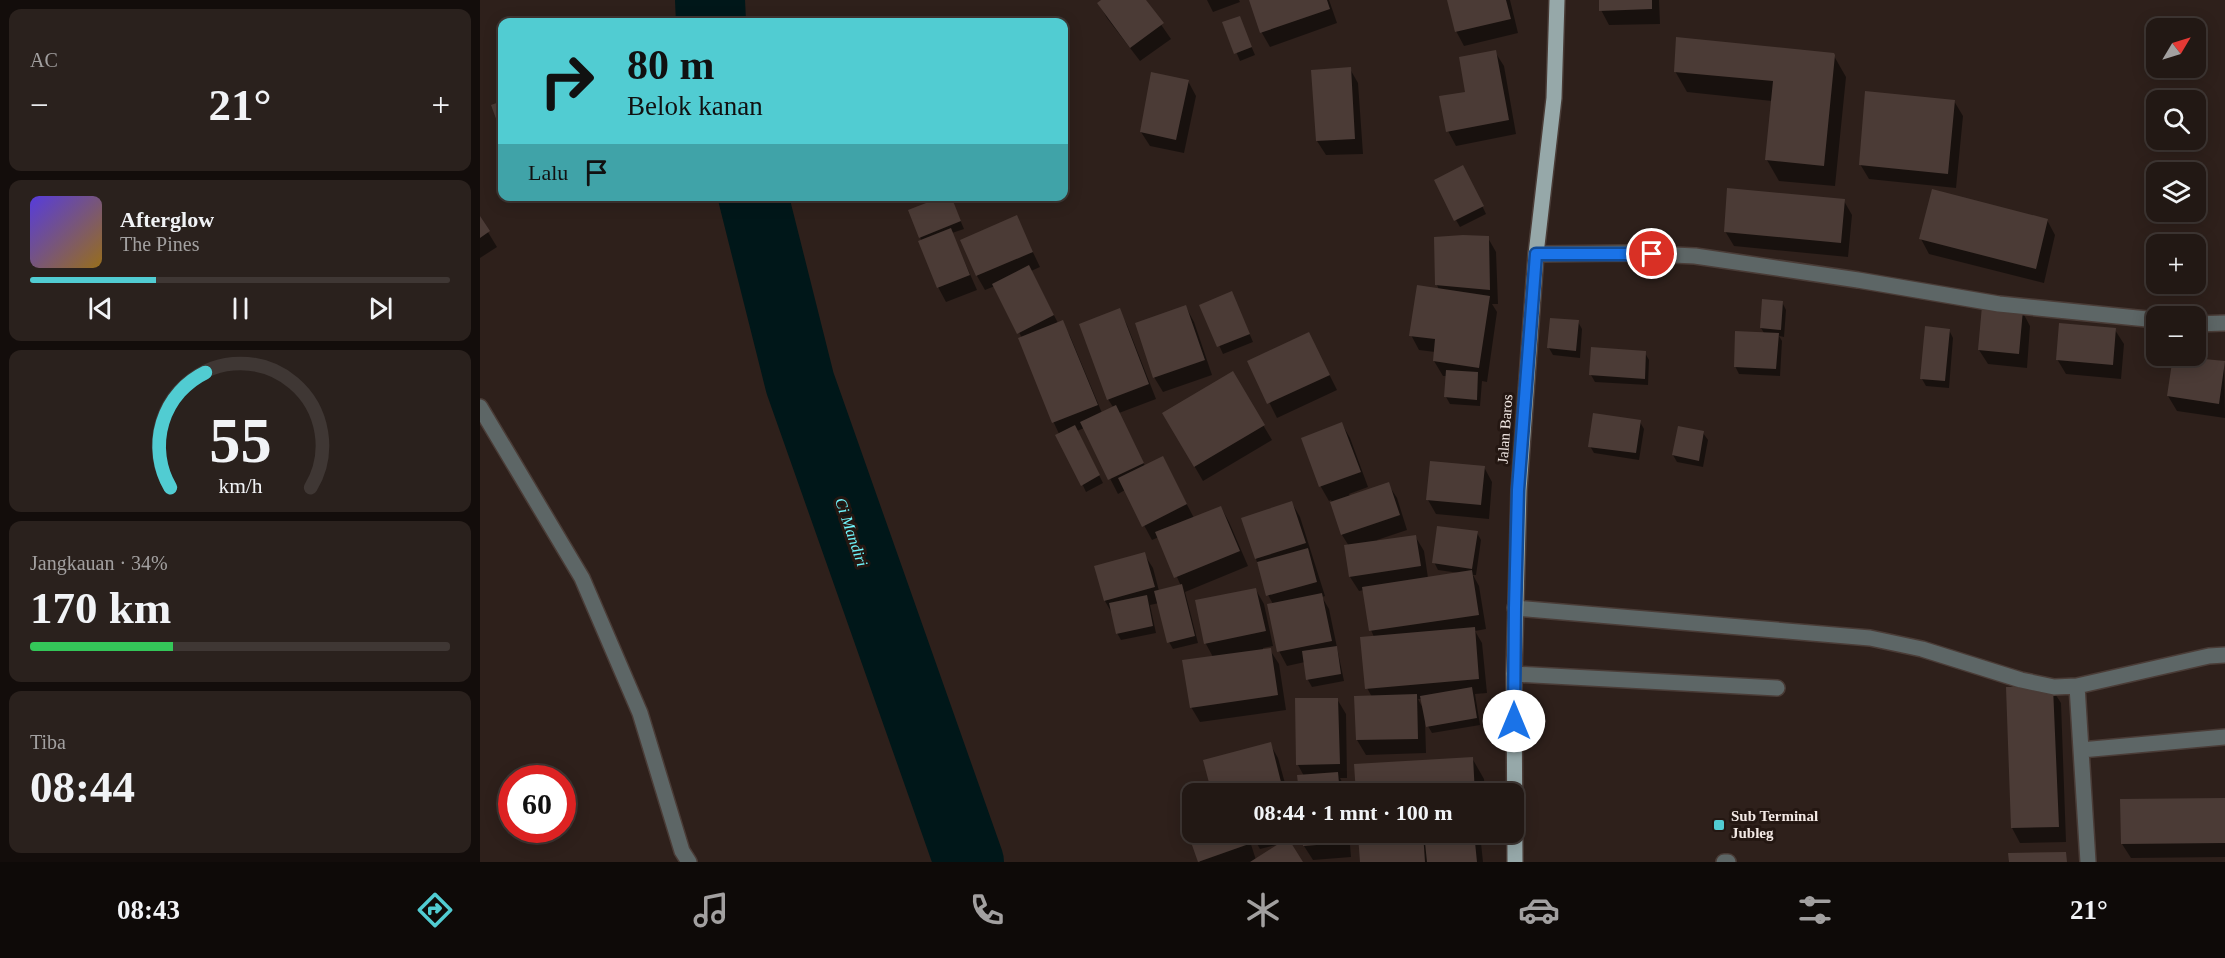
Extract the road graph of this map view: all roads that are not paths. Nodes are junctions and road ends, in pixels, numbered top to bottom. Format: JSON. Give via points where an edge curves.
{"nodes":[{"id":1,"x":1557,"y":0,"type":"edge"},
{"id":2,"x":1536,"y":254,"type":"junction"},
{"id":3,"x":2146,"y":319,"type":"edge"},
{"id":4,"x":2225,"y":323,"type":"edge"},
{"id":5,"x":2206,"y":324,"type":"edge"},
{"id":6,"x":480,"y":407,"type":"edge"},
{"id":7,"x":1515,"y":608,"type":"junction"},
{"id":8,"x":2225,"y":655,"type":"edge"},
{"id":9,"x":1514,"y":674,"type":"junction"},
{"id":10,"x":2077,"y":686,"type":"junction"},
{"id":11,"x":1777,"y":688,"type":"dead end"},
{"id":12,"x":2225,"y":737,"type":"edge"},
{"id":13,"x":2081,"y":750,"type":"junction"},
{"id":14,"x":689,"y":862,"type":"edge"},
{"id":15,"x":1515,"y":862,"type":"edge"},
{"id":16,"x":2088,"y":862,"type":"edge"}],
"edges":[{"from":1,"to":2,"type":"main road","name":"Jalan Baros","via":[[1552,130]]},
{"from":2,"to":3,"type":"street","via":[[1695,256],[1999,304]]},
{"from":2,"to":7,"type":"main road","name":"Jalan Baros","via":[[1518,490]]},
{"from":4,"to":5,"type":"street"},
{"from":6,"to":14,"type":"street","via":[[582,578],[640,713],[682,852]]},
{"from":7,"to":9,"type":"main road","name":"Jalan Baros"},
{"from":7,"to":10,"type":"street","via":[[1870,638],[1933,652],[2021,681],[2054,687]]},
{"from":8,"to":10,"type":"street"},
{"from":9,"to":11,"type":"street"},
{"from":9,"to":15,"type":"main road","name":"Jalan Baros"},
{"from":10,"to":13,"type":"street"},
{"from":12,"to":13,"type":"street"},
{"from":13,"to":16,"type":"street"}]}
